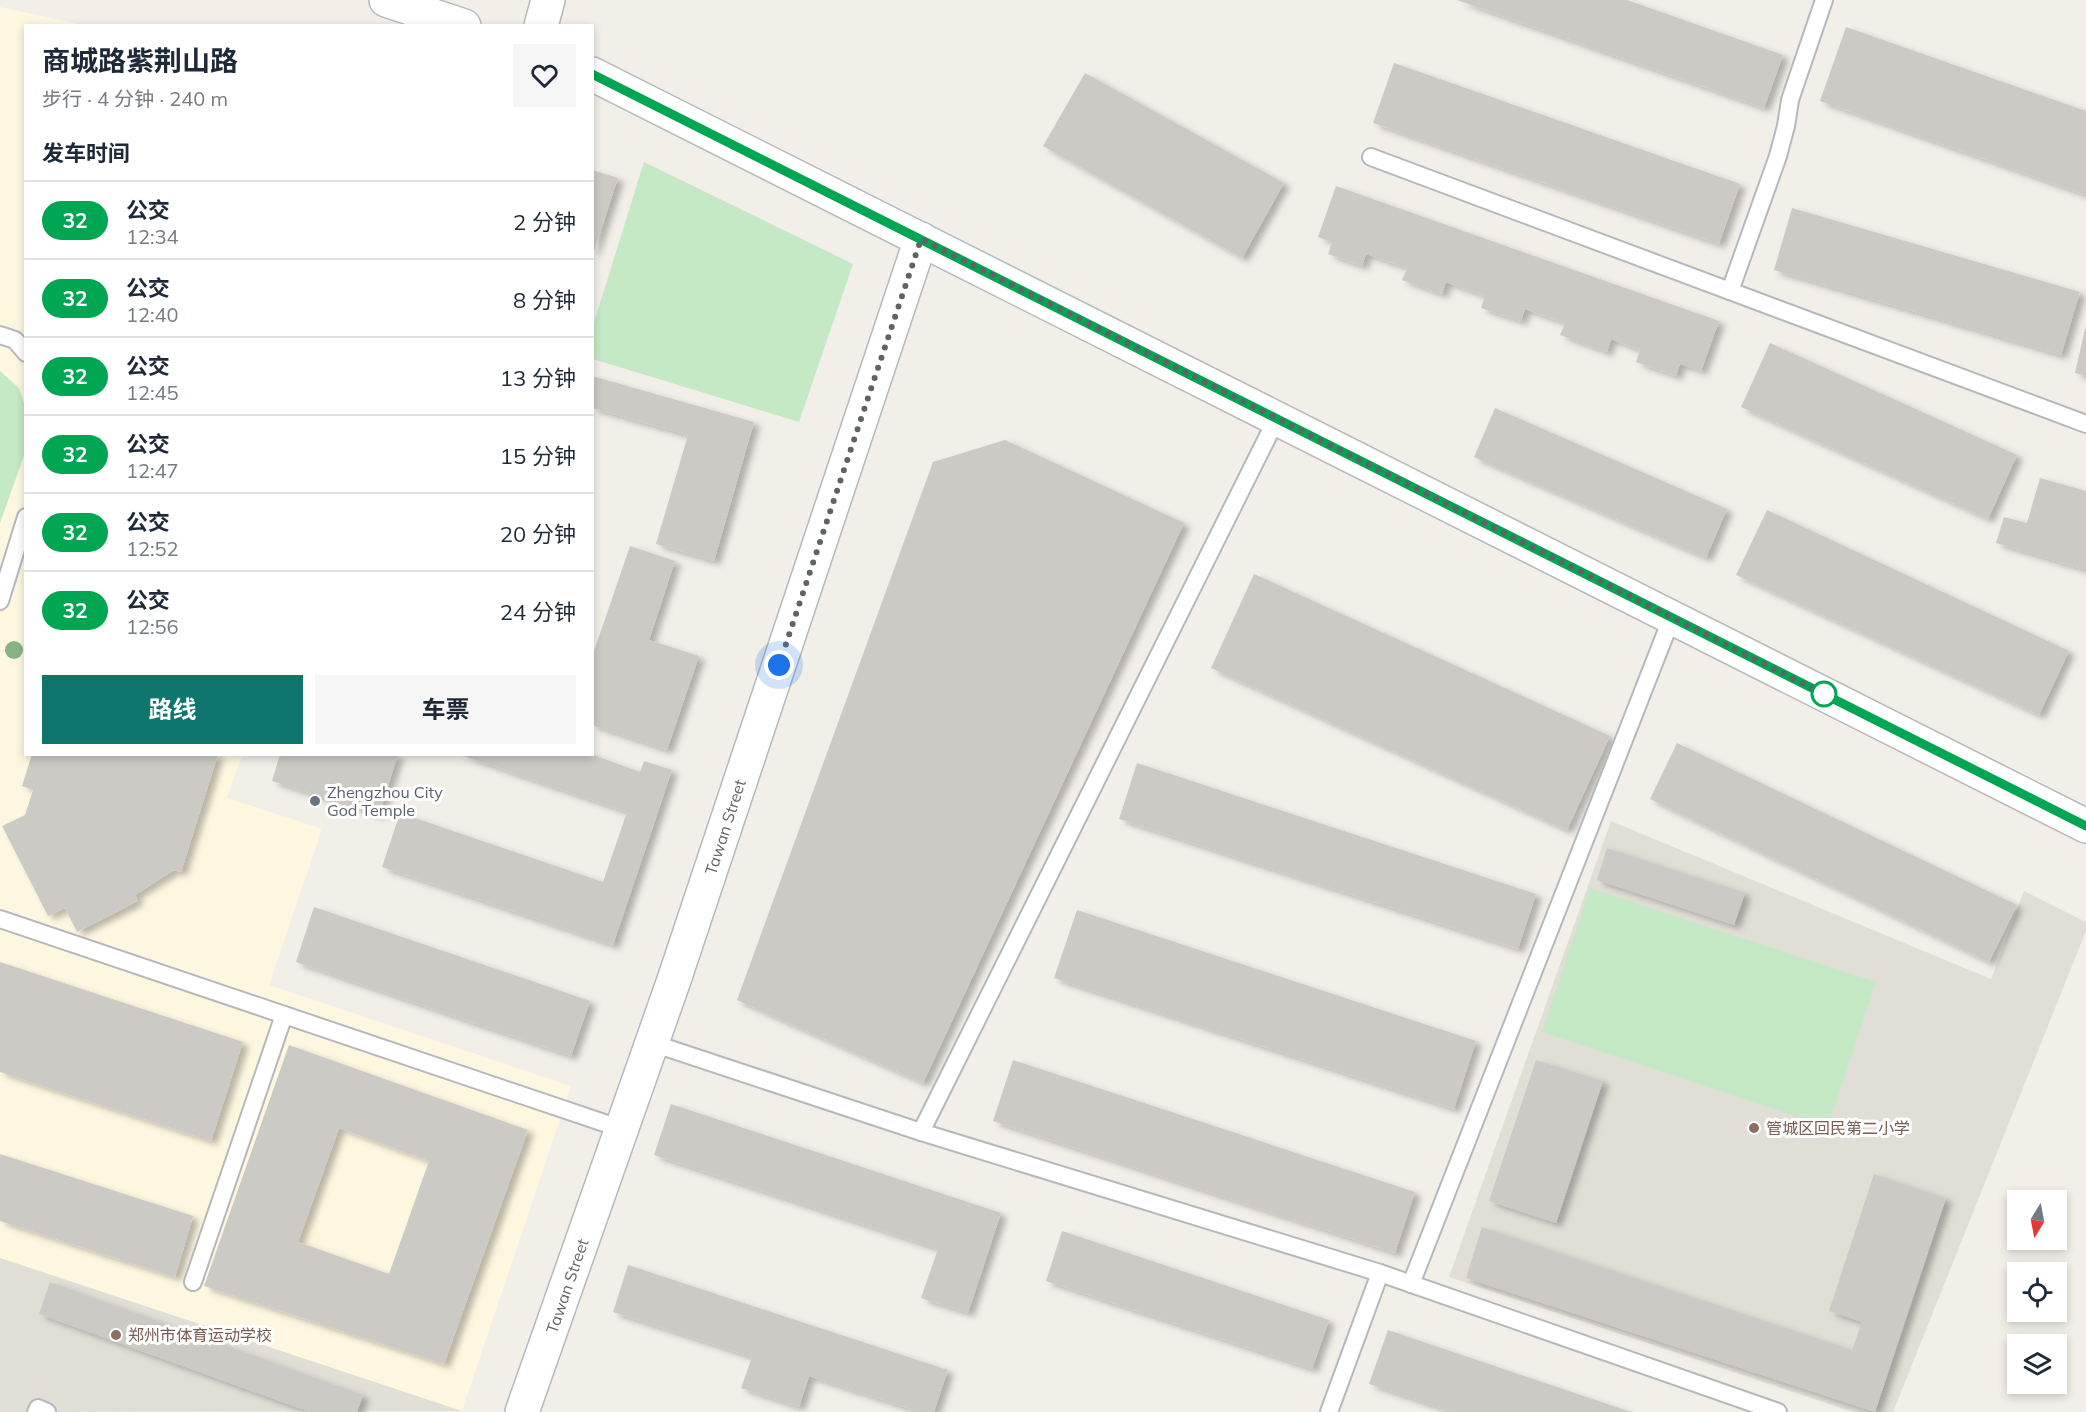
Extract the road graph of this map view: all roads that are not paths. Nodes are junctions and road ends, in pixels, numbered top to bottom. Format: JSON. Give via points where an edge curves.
{"nodes":[{"id":1,"x":386,"y":0,"type":"edge"},
{"id":2,"x":548,"y":0,"type":"edge"},
{"id":3,"x":1824,"y":0,"type":"edge"},
{"id":4,"x":458,"y":24,"type":"edge"},
{"id":5,"x":542,"y":24,"type":"edge"},
{"id":6,"x":594,"y":75,"type":"edge"},
{"id":7,"x":1371,"y":157,"type":"dead end"},
{"id":8,"x":921,"y":239,"type":"junction"},
{"id":9,"x":1730,"y":291,"type":"junction"},
{"id":10,"x":0,"y":335,"type":"edge"},
{"id":11,"x":24,"y":351,"type":"edge"},
{"id":12,"x":1277,"y":418,"type":"junction"},
{"id":13,"x":2086,"y":424,"type":"edge"},
{"id":14,"x":24,"y":523,"type":"edge"},
{"id":15,"x":0,"y":601,"type":"edge"},
{"id":16,"x":1672,"y":617,"type":"junction"},
{"id":17,"x":2085,"y":820,"type":"edge"},
{"id":18,"x":0,"y":920,"type":"edge"},
{"id":19,"x":284,"y":1015,"type":"junction"},
{"id":20,"x":652,"y":1043,"type":"junction"},
{"id":21,"x":622,"y":1129,"type":"junction"},
{"id":22,"x":921,"y":1132,"type":"junction"},
{"id":23,"x":1380,"y":1273,"type":"junction"},
{"id":24,"x":193,"y":1282,"type":"dead end"},
{"id":25,"x":1411,"y":1284,"type":"junction"},
{"id":26,"x":36,"y":1412,"type":"edge"},
{"id":27,"x":47,"y":1412,"type":"edge"},
{"id":28,"x":522,"y":1412,"type":"edge"},
{"id":29,"x":1329,"y":1412,"type":"edge"},
{"id":30,"x":1778,"y":1412,"type":"edge"}],
"edges":[{"from":1,"to":4,"type":"street"},
{"from":2,"to":5,"type":"street"},
{"from":3,"to":9,"type":"lane","via":[[1790,100],[1778,156]]},
{"from":6,"to":8,"type":"street"},
{"from":7,"to":9,"type":"lane"},
{"from":8,"to":12,"type":"street"},
{"from":8,"to":20,"type":"street","name":"Tawan Street"},
{"from":9,"to":13,"type":"lane"},
{"from":10,"to":11,"type":"lane","via":[[15,340]]},
{"from":12,"to":16,"type":"street"},
{"from":12,"to":22,"type":"lane"},
{"from":14,"to":15,"type":"lane"},
{"from":16,"to":17,"type":"street"},
{"from":16,"to":25,"type":"lane"},
{"from":18,"to":19,"type":"lane"},
{"from":19,"to":21,"type":"lane"},
{"from":19,"to":24,"type":"lane"},
{"from":20,"to":21,"type":"street","name":"Tawan Street"},
{"from":20,"to":22,"type":"lane"},
{"from":21,"to":28,"type":"street","name":"Tawan Street"},
{"from":22,"to":23,"type":"lane"},
{"from":23,"to":25,"type":"lane"},
{"from":23,"to":29,"type":"lane"},
{"from":25,"to":30,"type":"lane"},
{"from":26,"to":27,"type":"lane","via":[[38,1408]]}]}
